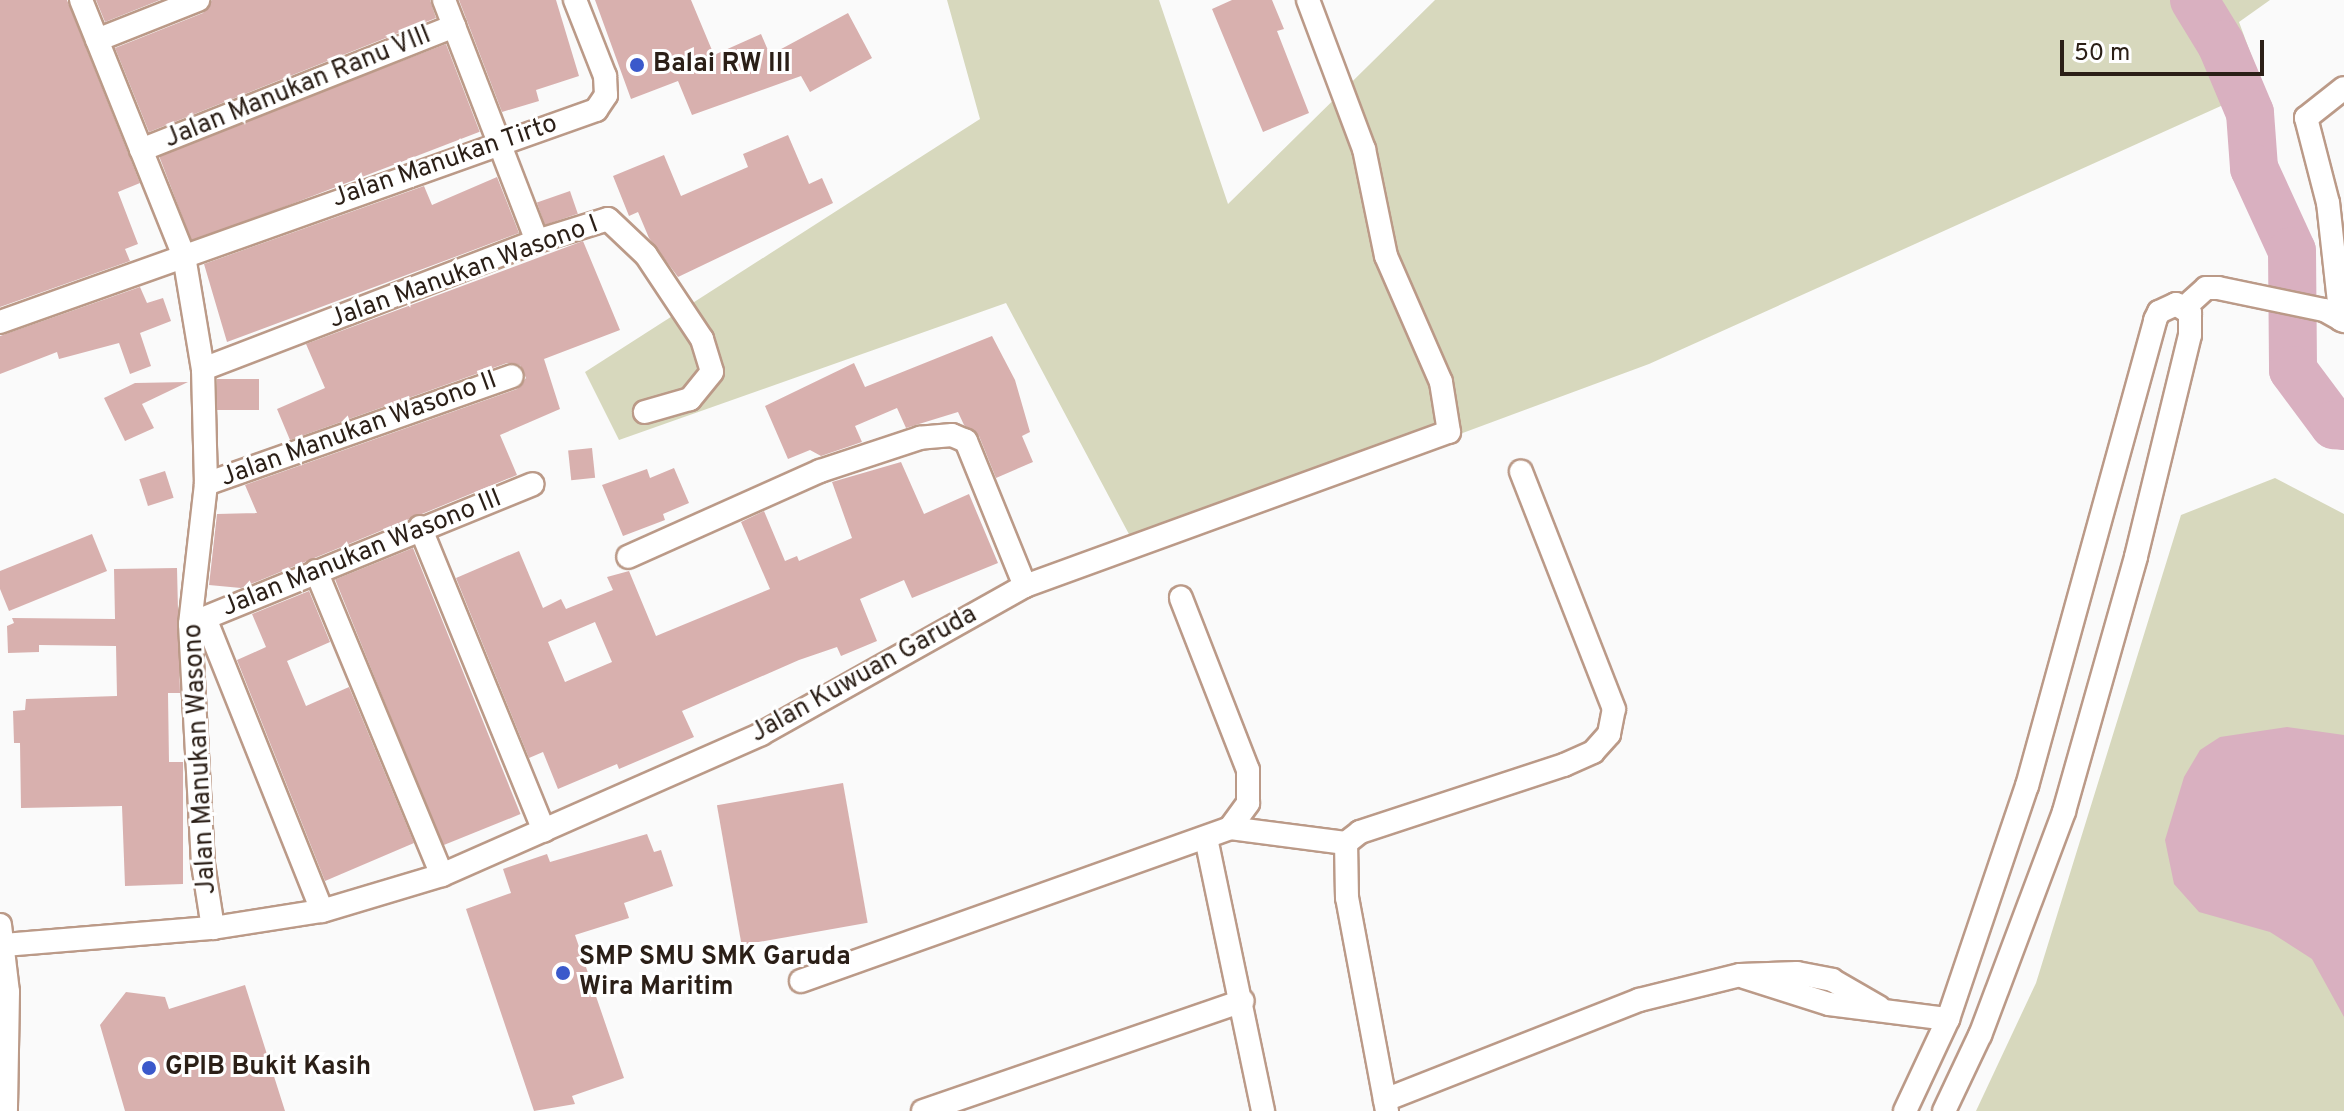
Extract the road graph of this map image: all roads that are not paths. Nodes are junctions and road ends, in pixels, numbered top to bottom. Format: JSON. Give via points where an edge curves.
{"nodes":[{"id":1,"x":81,"y":0,"type":"edge"},
{"id":2,"x":198,"y":0,"type":"edge"},
{"id":3,"x":444,"y":0,"type":"edge"},
{"id":4,"x":575,"y":0,"type":"edge"},
{"id":5,"x":1308,"y":0,"type":"edge"},
{"id":6,"x":454,"y":26,"type":"junction"},
{"id":7,"x":97,"y":40,"type":"junction"},
{"id":8,"x":2344,"y":88,"type":"edge"},
{"id":9,"x":499,"y":140,"type":"junction"},
{"id":10,"x":141,"y":150,"type":"junction"},
{"id":11,"x":537,"y":241,"type":"junction"},
{"id":12,"x":184,"y":256,"type":"junction"},
{"id":13,"x":2184,"y":308,"type":"junction"},
{"id":14,"x":2342,"y":321,"type":"edge"},
{"id":15,"x":0,"y":322,"type":"edge"},
{"id":16,"x":203,"y":369,"type":"junction"},
{"id":17,"x":512,"y":376,"type":"dead end"},
{"id":18,"x":645,"y":412,"type":"dead end"},
{"id":19,"x":1521,"y":472,"type":"dead end"},
{"id":20,"x":206,"y":484,"type":"junction"},
{"id":21,"x":533,"y":484,"type":"dead end"},
{"id":22,"x":420,"y":527,"type":"junction"},
{"id":23,"x":628,"y":557,"type":"dead end"},
{"id":24,"x":316,"y":571,"type":"junction"},
{"id":25,"x":1025,"y":586,"type":"junction"},
{"id":26,"x":1181,"y":598,"type":"dead end"},
{"id":27,"x":198,"y":621,"type":"junction"},
{"id":28,"x":1230,"y":828,"type":"junction"},
{"id":29,"x":544,"y":831,"type":"junction"},
{"id":30,"x":1206,"y":838,"type":"junction"},
{"id":31,"x":1346,"y":843,"type":"junction"},
{"id":32,"x":442,"y":875,"type":"junction"},
{"id":33,"x":322,"y":911,"type":"junction"},
{"id":34,"x":213,"y":928,"type":"junction"},
{"id":35,"x":2,"y":935,"type":"edge"},
{"id":36,"x":801,"y":981,"type":"dead end"},
{"id":37,"x":1243,"y":1001,"type":"junction"},
{"id":38,"x":1948,"y":1019,"type":"junction"},
{"id":39,"x":1386,"y":1106,"type":"edge"},
{"id":40,"x":6,"y":1111,"type":"edge"},
{"id":41,"x":923,"y":1111,"type":"edge"},
{"id":42,"x":1263,"y":1111,"type":"edge"},
{"id":43,"x":1905,"y":1111,"type":"edge"},
{"id":44,"x":1944,"y":1111,"type":"edge"}],
"edges":[{"from":1,"to":7,"type":"street","name":"Jalan Manukan Wasono"},
{"from":2,"to":7,"type":"street"},
{"from":3,"to":6,"type":"street"},
{"from":4,"to":9,"type":"street","name":"Jalan Manukan Tirto","via":[[605,76],[606,95],[596,110]]},
{"from":5,"to":25,"type":"street","name":"Jalan Kuwuan Garuda","via":[[1354,117],[1386,256],[1433,361],[1449,432]]},
{"from":6,"to":9,"type":"street"},
{"from":6,"to":10,"type":"street","name":"Jalan Manukan Ranu VIII"},
{"from":7,"to":10,"type":"street","name":"Jalan Manukan Wasono"},
{"from":8,"to":14,"type":"street","via":[[2306,118],[2328,203]]},
{"from":9,"to":11,"type":"street"},
{"from":9,"to":12,"type":"street","name":"Jalan Manukan Tirto"},
{"from":10,"to":12,"type":"street","name":"Jalan Manukan Wasono"},
{"from":11,"to":16,"type":"street","name":"Jalan Manukan Wasono I"},
{"from":11,"to":18,"type":"street","name":"Jalan Manukan Wasono I","via":[[608,219],[646,255],[702,339],[712,372],[705,386],[690,399]]},
{"from":12,"to":15,"type":"street","name":"Jalan Manukan Tirto"},
{"from":12,"to":16,"type":"street","name":"Jalan Manukan Wasono"},
{"from":13,"to":14,"type":"street","via":[[2206,288],[2298,304]]},
{"from":13,"to":38,"type":"street","via":[[2167,306],[2155,320],[2027,786]]},
{"from":13,"to":44,"type":"street","via":[[2190,313],[2190,335],[2136,557],[2064,812],[1980,1035]]},
{"from":16,"to":20,"type":"street","name":"Jalan Manukan Wasono"},
{"from":17,"to":20,"type":"street","name":"Jalan Manukan Wasono II"},
{"from":19,"to":31,"type":"street","via":[[1614,709],[1609,734],[1593,752],[1564,765],[1360,832]]},
{"from":20,"to":27,"type":"street","name":"Jalan Manukan Wasono"},
{"from":21,"to":22,"type":"street","name":"Jalan Manukan Wasono III"},
{"from":22,"to":24,"type":"street","name":"Jalan Manukan Wasono III"},
{"from":22,"to":29,"type":"street"},
{"from":23,"to":25,"type":"street","via":[[820,471],[920,438],[952,435],[966,441]]},
{"from":24,"to":27,"type":"street","name":"Jalan Manukan Wasono III"},
{"from":24,"to":32,"type":"street"},
{"from":25,"to":29,"type":"street","name":"Jalan Kuwuan Garuda","via":[[761,734]]},
{"from":26,"to":28,"type":"street","via":[[1248,770],[1248,803]]},
{"from":27,"to":33,"type":"street"},
{"from":27,"to":34,"type":"street","name":"Jalan Manukan Wasono","via":[[203,864]]},
{"from":28,"to":30,"type":"street"},
{"from":28,"to":31,"type":"street"},
{"from":29,"to":32,"type":"street","name":"Jalan Kuwuan Garuda"},
{"from":30,"to":36,"type":"street"},
{"from":30,"to":37,"type":"street"},
{"from":31,"to":39,"type":"street","via":[[1347,898]]},
{"from":32,"to":33,"type":"street","name":"Jalan Kuwuan Garuda"},
{"from":33,"to":34,"type":"street","name":"Jalan Kuwuan Garuda"},
{"from":34,"to":35,"type":"street","name":"Jalan Kuwuan Garuda"},
{"from":35,"to":40,"type":"street"},
{"from":37,"to":41,"type":"street"},
{"from":37,"to":42,"type":"street"},
{"from":38,"to":39,"type":"street","via":[[1879,1007],[1832,980],[1797,973],[1740,975],[1639,1000]]},
{"from":38,"to":43,"type":"street"}]}
